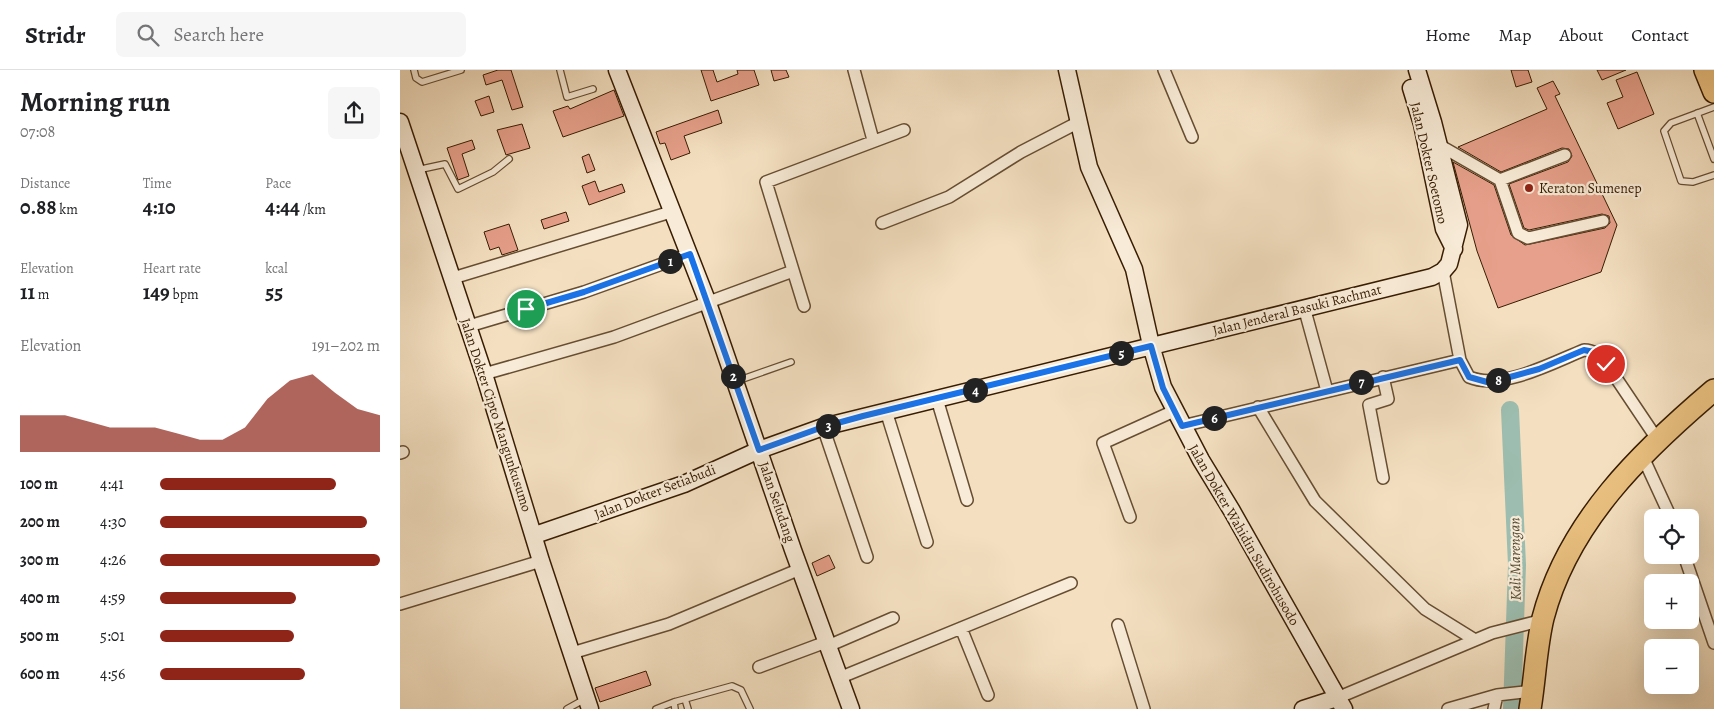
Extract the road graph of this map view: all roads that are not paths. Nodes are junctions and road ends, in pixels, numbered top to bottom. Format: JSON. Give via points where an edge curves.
{"nodes":[{"id":1,"x":414,"y":70,"type":"edge"},
{"id":2,"x":461,"y":70,"type":"edge"},
{"id":3,"x":560,"y":70,"type":"edge"},
{"id":4,"x":617,"y":70,"type":"edge"},
{"id":5,"x":854,"y":70,"type":"edge"},
{"id":6,"x":1067,"y":70,"type":"edge"},
{"id":7,"x":1164,"y":70,"type":"edge"},
{"id":8,"x":1405,"y":70,"type":"edge"},
{"id":9,"x":1417,"y":70,"type":"edge"},
{"id":10,"x":1705,"y":70,"type":"edge"},
{"id":11,"x":593,"y":89,"type":"dead end"},
{"id":12,"x":1714,"y":92,"type":"edge"},
{"id":13,"x":1714,"y":107,"type":"edge"},
{"id":14,"x":1697,"y":113,"type":"junction"},
{"id":15,"x":1077,"y":122,"type":"junction"},
{"id":16,"x":401,"y":126,"type":"edge"},
{"id":17,"x":904,"y":130,"type":"dead end"},
{"id":18,"x":1192,"y":137,"type":"dead end"},
{"id":19,"x":873,"y":140,"type":"junction"},
{"id":20,"x":1433,"y":146,"type":"junction"},
{"id":21,"x":1564,"y":155,"type":"dead end"},
{"id":22,"x":509,"y":159,"type":"dead end"},
{"id":23,"x":1714,"y":159,"type":"edge"},
{"id":24,"x":417,"y":170,"type":"junction"},
{"id":25,"x":1714,"y":175,"type":"edge"},
{"id":26,"x":1500,"y":180,"type":"junction"},
{"id":27,"x":674,"y":211,"type":"junction"},
{"id":28,"x":1604,"y":221,"type":"dead end"},
{"id":29,"x":882,"y":223,"type":"dead end"},
{"id":30,"x":690,"y":254,"type":"junction"},
{"id":31,"x":793,"y":271,"type":"junction"},
{"id":32,"x":1443,"y":271,"type":"junction"},
{"id":33,"x":453,"y":278,"type":"junction"},
{"id":34,"x":708,"y":303,"type":"junction"},
{"id":35,"x":804,"y":306,"type":"dead end"},
{"id":36,"x":1304,"y":307,"type":"junction"},
{"id":37,"x":469,"y":326,"type":"junction"},
{"id":38,"x":1151,"y":346,"type":"junction"},
{"id":39,"x":1460,"y":360,"type":"junction"},
{"id":40,"x":791,"y":362,"type":"dead end"},
{"id":41,"x":484,"y":374,"type":"junction"},
{"id":42,"x":1383,"y":377,"type":"junction"},
{"id":43,"x":735,"y":382,"type":"junction"},
{"id":44,"x":1714,"y":390,"type":"edge"},
{"id":45,"x":1327,"y":391,"type":"junction"},
{"id":46,"x":937,"y":399,"type":"junction"},
{"id":47,"x":1258,"y":407,"type":"junction"},
{"id":48,"x":886,"y":411,"type":"junction"},
{"id":49,"x":1174,"y":411,"type":"junction"},
{"id":50,"x":1182,"y":426,"type":"junction"},
{"id":51,"x":823,"y":427,"type":"junction"},
{"id":52,"x":1657,"y":439,"type":"junction"},
{"id":53,"x":759,"y":450,"type":"junction"},
{"id":54,"x":1642,"y":455,"type":"junction"},
{"id":55,"x":1383,"y":478,"type":"dead end"},
{"id":56,"x":967,"y":500,"type":"dead end"},
{"id":57,"x":1667,"y":509,"type":"edge"},
{"id":58,"x":1130,"y":517,"type":"dead end"},
{"id":59,"x":535,"y":535,"type":"junction"},
{"id":60,"x":927,"y":542,"type":"dead end"},
{"id":61,"x":867,"y":557,"type":"dead end"},
{"id":62,"x":541,"y":562,"type":"junction"},
{"id":63,"x":1687,"y":564,"type":"edge"},
{"id":64,"x":800,"y":569,"type":"junction"},
{"id":65,"x":1071,"y":583,"type":"dead end"},
{"id":66,"x":400,"y":604,"type":"edge"},
{"id":67,"x":893,"y":618,"type":"dead end"},
{"id":68,"x":1534,"y":621,"type":"junction"},
{"id":69,"x":1118,"y":625,"type":"dead end"},
{"id":70,"x":960,"y":628,"type":"junction"},
{"id":71,"x":1475,"y":640,"type":"junction"},
{"id":72,"x":1714,"y":643,"type":"edge"},
{"id":73,"x":827,"y":644,"type":"junction"},
{"id":74,"x":572,"y":652,"type":"junction"},
{"id":75,"x":759,"y":667,"type":"dead end"},
{"id":76,"x":839,"y":678,"type":"junction"},
{"id":77,"x":988,"y":695,"type":"dead end"},
{"id":78,"x":1497,"y":695,"type":"junction"},
{"id":79,"x":1527,"y":697,"type":"edge"},
{"id":80,"x":685,"y":699,"type":"junction"},
{"id":81,"x":674,"y":702,"type":"junction"},
{"id":82,"x":1341,"y":703,"type":"edge"},
{"id":83,"x":588,"y":704,"type":"edge"},
{"id":84,"x":567,"y":709,"type":"edge"},
{"id":85,"x":656,"y":709,"type":"edge"},
{"id":86,"x":676,"y":709,"type":"edge"},
{"id":87,"x":688,"y":709,"type":"edge"},
{"id":88,"x":750,"y":709,"type":"edge"},
{"id":89,"x":851,"y":709,"type":"edge"},
{"id":90,"x":1144,"y":709,"type":"edge"},
{"id":91,"x":1303,"y":709,"type":"edge"},
{"id":92,"x":1448,"y":709,"type":"edge"},
{"id":93,"x":1494,"y":709,"type":"edge"}],
"edges":[{"from":1,"to":2,"type":"lane","via":[[416,78],[422,82]]},
{"from":3,"to":11,"type":"lane","via":[[567,97]]},
{"from":4,"to":27,"type":"street","name":"Jalan Seludang"},
{"from":5,"to":19,"type":"street"},
{"from":6,"to":15,"type":"street","name":"Jalan Dokter Wahidin Sudirohusodo"},
{"from":7,"to":18,"type":"street"},
{"from":8,"to":20,"type":"street","name":"Jalan Dokter Soetomo"},
{"from":9,"to":20,"type":"street","name":"Jalan Dokter Soetomo"},
{"from":10,"to":12,"type":"highway"},
{"from":13,"to":14,"type":"lane"},
{"from":14,"to":23,"type":"lane"},
{"from":14,"to":25,"type":"lane","via":[[1671,123],[1666,127],[1664,136],[1681,181],[1693,182]]},
{"from":15,"to":29,"type":"street","via":[[949,197]]},
{"from":15,"to":38,"type":"street","name":"Jalan Dokter Wahidin Sudirohusodo","via":[[1089,167],[1134,269]]},
{"from":16,"to":24,"type":"street","name":"Jalan Dokter Cipto Mangunkusumo"},
{"from":17,"to":19,"type":"street"},
{"from":19,"to":31,"type":"street","via":[[766,182]]},
{"from":20,"to":26,"type":"street"},
{"from":20,"to":32,"type":"street","name":"Jalan Dokter Soetomo","via":[[1459,225],[1449,264]]},
{"from":21,"to":26,"type":"street"},
{"from":22,"to":24,"type":"lane","via":[[493,172],[458,189],[445,164]]},
{"from":24,"to":33,"type":"street","name":"Jalan Dokter Cipto Mangunkusumo"},
{"from":26,"to":28,"type":"street","via":[[1518,233],[1523,237]]},
{"from":27,"to":30,"type":"street","name":"Jalan Seludang"},
{"from":27,"to":33,"type":"street"},
{"from":30,"to":34,"type":"street","name":"Jalan Seludang"},
{"from":30,"to":37,"type":"street","via":[[584,292]]},
{"from":31,"to":34,"type":"street"},
{"from":31,"to":35,"type":"street"},
{"from":32,"to":36,"type":"street","name":"Jalan Jenderal Basuki Rachmat","via":[[1432,277]]},
{"from":32,"to":39,"type":"street"},
{"from":33,"to":37,"type":"street","name":"Jalan Dokter Cipto Mangunkusumo"},
{"from":34,"to":41,"type":"street","via":[[614,337]]},
{"from":34,"to":43,"type":"street","name":"Jalan Seludang"},
{"from":36,"to":38,"type":"street","name":"Jalan Jenderal Basuki Rachmat"},
{"from":36,"to":45,"type":"street"},
{"from":37,"to":41,"type":"street","name":"Jalan Dokter Cipto Mangunkusumo"},
{"from":38,"to":46,"type":"street","name":"Jalan Dokter Setiabudi"},
{"from":38,"to":49,"type":"street","name":"Jalan Dokter Wahidin Sudirohusodo"},
{"from":39,"to":42,"type":"street"},
{"from":39,"to":52,"type":"street","via":[[1469,377],[1487,382],[1539,369],[1584,350],[1594,352],[1606,364]]},
{"from":40,"to":43,"type":"lane"},
{"from":41,"to":59,"type":"street","name":"Jalan Dokter Cipto Mangunkusumo"},
{"from":42,"to":45,"type":"street"},
{"from":42,"to":55,"type":"street","via":[[1388,399],[1369,405]]},
{"from":43,"to":53,"type":"street","name":"Jalan Seludang"},
{"from":44,"to":52,"type":"highway"},
{"from":45,"to":47,"type":"street"},
{"from":46,"to":48,"type":"street","name":"Jalan Dokter Setiabudi"},
{"from":46,"to":56,"type":"street"},
{"from":47,"to":50,"type":"street"},
{"from":47,"to":71,"type":"street","via":[[1316,501],[1425,609]]},
{"from":48,"to":51,"type":"street","name":"Jalan Dokter Setiabudi"},
{"from":48,"to":60,"type":"street"},
{"from":49,"to":50,"type":"street","name":"Jalan Dokter Wahidin Sudirohusodo"},
{"from":49,"to":58,"type":"street","via":[[1103,443]]},
{"from":50,"to":82,"type":"street","name":"Jalan Dokter Wahidin Sudirohusodo"},
{"from":51,"to":53,"type":"street","name":"Jalan Dokter Setiabudi"},
{"from":51,"to":61,"type":"street"},
{"from":52,"to":54,"type":"highway"},
{"from":53,"to":59,"type":"street","name":"Jalan Dokter Setiabudi","via":[[684,484]]},
{"from":53,"to":64,"type":"street","name":"Jalan Seludang"},
{"from":54,"to":57,"type":"street"},
{"from":54,"to":68,"type":"highway","via":[[1613,488],[1568,552]]},
{"from":59,"to":62,"type":"street","name":"Jalan Dokter Cipto Mangunkusumo"},
{"from":62,"to":66,"type":"street"},
{"from":62,"to":74,"type":"street","name":"Jalan Dokter Cipto Mangunkusumo"},
{"from":63,"to":72,"type":"street"},
{"from":64,"to":73,"type":"street","name":"Jalan Seludang"},
{"from":64,"to":74,"type":"street","via":[[668,624]]},
{"from":65,"to":70,"type":"street"},
{"from":67,"to":73,"type":"street"},
{"from":68,"to":71,"type":"street"},
{"from":68,"to":79,"type":"highway"},
{"from":69,"to":90,"type":"street"},
{"from":70,"to":76,"type":"street"},
{"from":70,"to":77,"type":"street"},
{"from":71,"to":82,"type":"street"},
{"from":73,"to":75,"type":"street"},
{"from":73,"to":76,"type":"street","name":"Jalan Seludang"},
{"from":74,"to":83,"type":"street","name":"Jalan Dokter Cipto Mangunkusumo"},
{"from":76,"to":89,"type":"street","name":"Jalan Seludang"},
{"from":78,"to":79,"type":"street"},
{"from":78,"to":92,"type":"street"},
{"from":78,"to":93,"type":"street"},
{"from":80,"to":81,"type":"lane"},
{"from":80,"to":87,"type":"lane"},
{"from":80,"to":88,"type":"lane","via":[[735,686],[741,690]]},
{"from":81,"to":85,"type":"lane"},
{"from":81,"to":86,"type":"lane"},
{"from":82,"to":91,"type":"street"},
{"from":83,"to":84,"type":"lane"}]}
